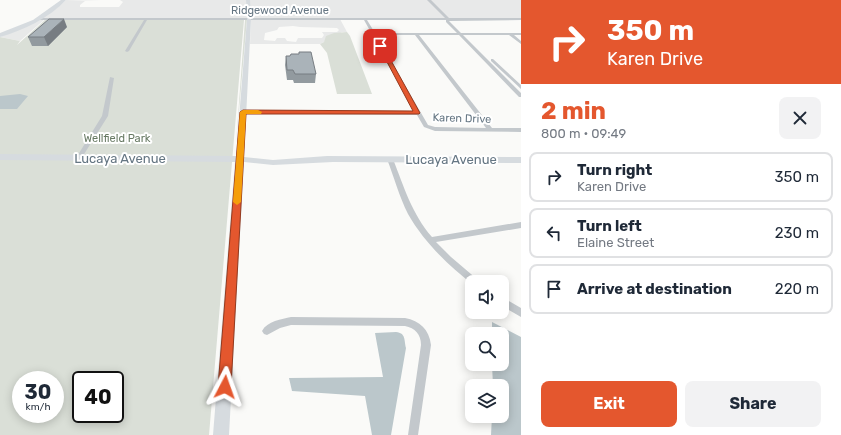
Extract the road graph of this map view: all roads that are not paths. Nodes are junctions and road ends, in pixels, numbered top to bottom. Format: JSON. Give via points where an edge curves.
{"nodes":[{"id":1,"x":59,"y":0,"type":"edge"},
{"id":2,"x":64,"y":0,"type":"edge"},
{"id":3,"x":248,"y":0,"type":"edge"},
{"id":4,"x":429,"y":0,"type":"edge"},
{"id":5,"x":39,"y":19,"type":"junction"},
{"id":6,"x":146,"y":19,"type":"junction"},
{"id":7,"x":249,"y":19,"type":"junction"},
{"id":8,"x":365,"y":19,"type":"junction"},
{"id":9,"x":448,"y":19,"type":"junction"},
{"id":10,"x":521,"y":19,"type":"edge"},
{"id":11,"x":373,"y":34,"type":"junction"},
{"id":12,"x":416,"y":34,"type":"junction"},
{"id":13,"x":460,"y":34,"type":"junction"},
{"id":14,"x":465,"y":34,"type":"junction"},
{"id":15,"x":510,"y":34,"type":"junction"},
{"id":16,"x":521,"y":34,"type":"edge"},
{"id":17,"x":0,"y":35,"type":"edge"},
{"id":18,"x":521,"y":43,"type":"edge"},
{"id":19,"x":127,"y":51,"type":"dead end"},
{"id":20,"x":484,"y":58,"type":"junction"},
{"id":21,"x":490,"y":58,"type":"junction"},
{"id":22,"x":112,"y":78,"type":"dead end"},
{"id":23,"x":512,"y":87,"type":"junction"},
{"id":24,"x":521,"y":88,"type":"edge"},
{"id":25,"x":521,"y":96,"type":"edge"},
{"id":26,"x":243,"y":112,"type":"junction"},
{"id":27,"x":417,"y":113,"type":"junction"},
{"id":28,"x":490,"y":129,"type":"junction"},
{"id":29,"x":521,"y":130,"type":"edge"},
{"id":30,"x":0,"y":158,"type":"edge"},
{"id":31,"x":79,"y":158,"type":"junction"},
{"id":32,"x":240,"y":159,"type":"junction"},
{"id":33,"x":390,"y":159,"type":"junction"},
{"id":34,"x":521,"y":160,"type":"edge"},
{"id":35,"x":521,"y":225,"type":"edge"},
{"id":36,"x":430,"y":240,"type":"junction"},
{"id":37,"x":466,"y":275,"type":"edge"},
{"id":38,"x":509,"y":305,"type":"edge"},
{"id":39,"x":521,"y":313,"type":"edge"},
{"id":40,"x":267,"y":331,"type":"dead end"},
{"id":41,"x":221,"y":435,"type":"edge"},
{"id":42,"x":413,"y":435,"type":"edge"}],
"edges":[{"from":1,"to":5,"type":"street"},
{"from":2,"to":5,"type":"street"},
{"from":3,"to":7,"type":"street"},
{"from":4,"to":9,"type":"street"},
{"from":5,"to":6,"type":"street","name":"Ridgewood Avenue"},
{"from":5,"to":17,"type":"street","via":[[20,29]]},
{"from":6,"to":7,"type":"street","name":"Ridgewood Avenue"},
{"from":6,"to":19,"type":"street"},
{"from":7,"to":8,"type":"street","name":"Ridgewood Avenue"},
{"from":7,"to":26,"type":"street"},
{"from":8,"to":9,"type":"street","name":"Ridgewood Avenue"},
{"from":8,"to":11,"type":"street"},
{"from":9,"to":10,"type":"street","name":"Ridgewood Avenue"},
{"from":9,"to":13,"type":"street","via":[[447,21]]},
{"from":9,"to":14,"type":"street"},
{"from":11,"to":12,"type":"street"},
{"from":11,"to":27,"type":"street"},
{"from":12,"to":13,"type":"street"},
{"from":12,"to":28,"type":"street"},
{"from":13,"to":14,"type":"street"},
{"from":13,"to":20,"type":"street"},
{"from":14,"to":15,"type":"street"},
{"from":14,"to":21,"type":"street"},
{"from":15,"to":16,"type":"street"},
{"from":15,"to":18,"type":"street"},
{"from":20,"to":21,"type":"street"},
{"from":20,"to":23,"type":"street"},
{"from":21,"to":24,"type":"street"},
{"from":22,"to":31,"type":"street","via":[[105,116]]},
{"from":23,"to":24,"type":"street"},
{"from":23,"to":25,"type":"street"},
{"from":26,"to":27,"type":"street","name":"Karen Drive"},
{"from":26,"to":32,"type":"street"},
{"from":27,"to":28,"type":"street","name":"Karen Drive","via":[[431,129]]},
{"from":28,"to":29,"type":"street","name":"Karen Drive"},
{"from":30,"to":31,"type":"street","name":"Lucaya Avenue"},
{"from":31,"to":32,"type":"street","name":"Lucaya Avenue"},
{"from":32,"to":33,"type":"street","name":"Lucaya Avenue","via":[[251,162]]},
{"from":32,"to":41,"type":"street"},
{"from":33,"to":34,"type":"street","name":"Lucaya Avenue"},
{"from":33,"to":36,"type":"street","via":[[408,205]]},
{"from":35,"to":36,"type":"street"},
{"from":36,"to":37,"type":"street"},
{"from":38,"to":39,"type":"street"},
{"from":40,"to":42,"type":"street","via":[[278,324],[292,321],[405,322],[418,327],[424,334],[426,346]]}]}
